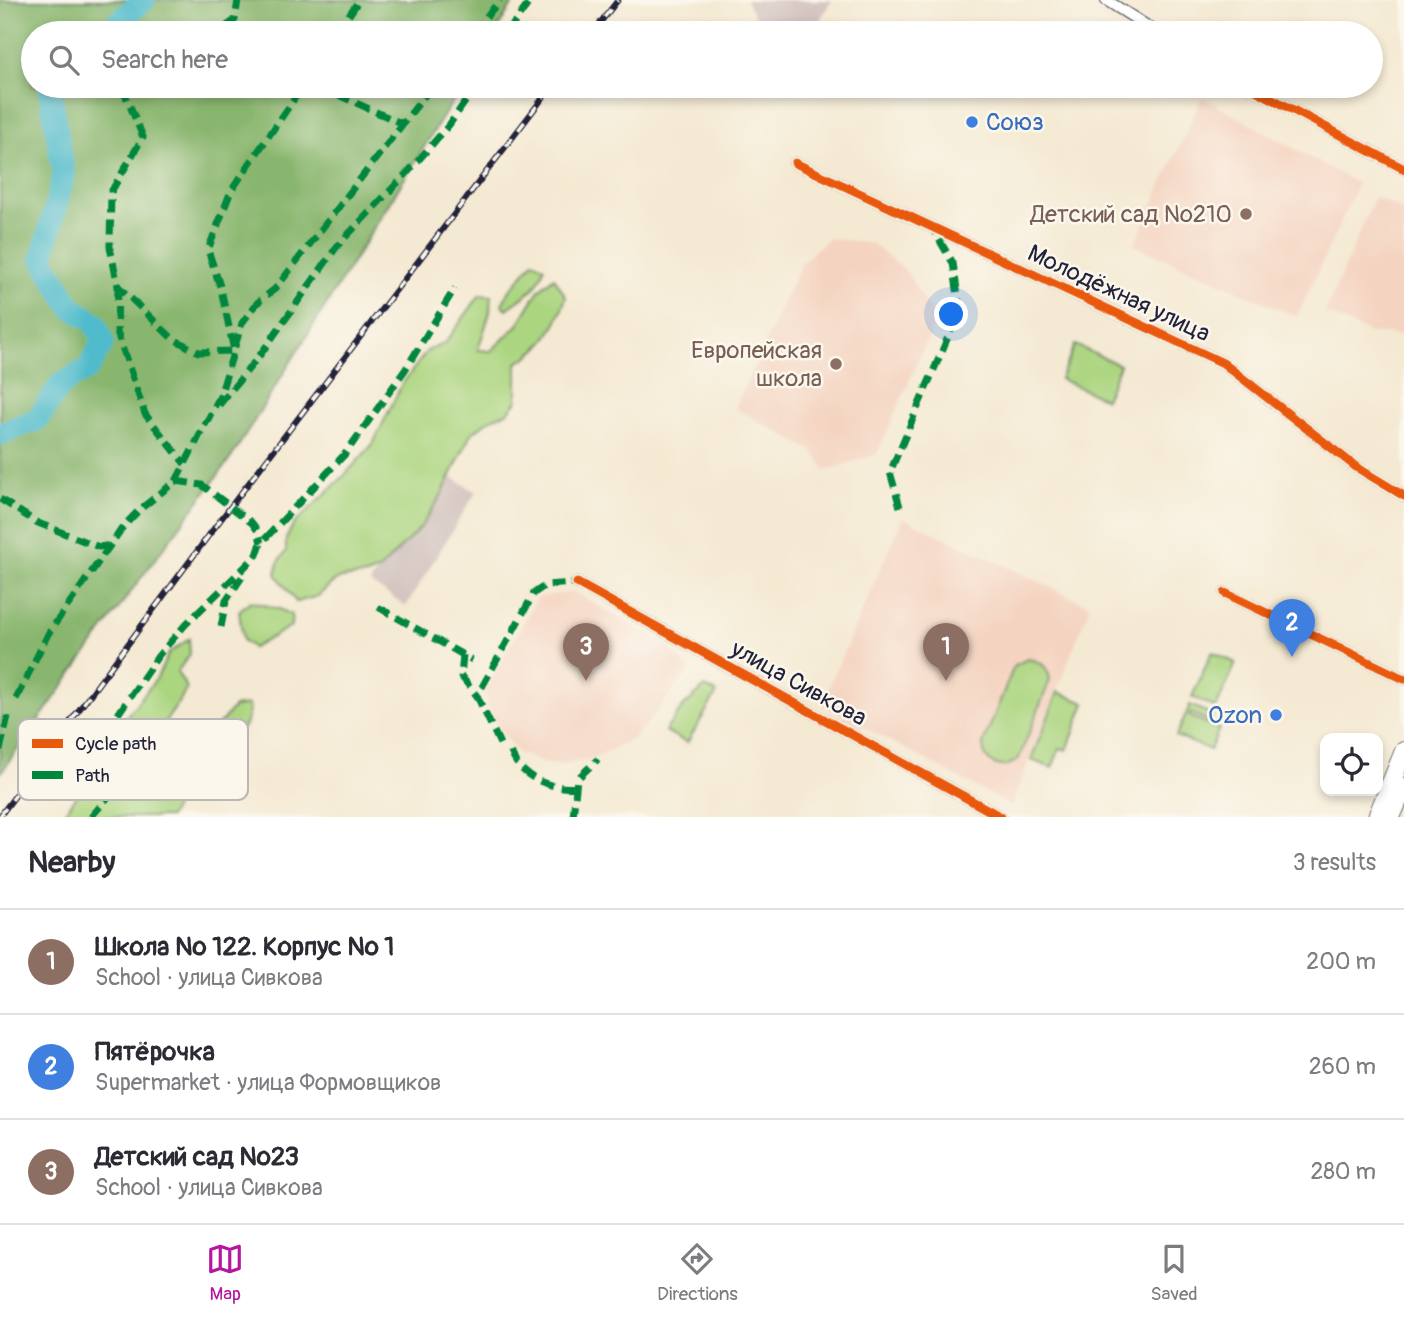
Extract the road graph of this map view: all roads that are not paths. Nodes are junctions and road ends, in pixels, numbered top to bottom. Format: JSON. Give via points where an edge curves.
{"nodes":[{"id":1,"x":1106,"y":0,"type":"edge"},
{"id":2,"x":1139,"y":21,"type":"edge"},
{"id":3,"x":1271,"y":98,"type":"edge"},
{"id":4,"x":795,"y":163,"type":"dead end"},
{"id":5,"x":1404,"y":169,"type":"edge"},
{"id":6,"x":1404,"y":496,"type":"edge"},
{"id":7,"x":577,"y":583,"type":"dead end"},
{"id":8,"x":1225,"y":593,"type":"dead end"},
{"id":9,"x":1404,"y":679,"type":"edge"},
{"id":10,"x":1404,"y":751,"type":"edge"},
{"id":11,"x":1404,"y":787,"type":"edge"},
{"id":12,"x":1001,"y":817,"type":"edge"},
{"id":13,"x":1377,"y":817,"type":"edge"},
{"id":14,"x":1391,"y":817,"type":"edge"}],
"edges":[{"from":1,"to":2,"type":"street"},
{"from":3,"to":5,"type":"street"},
{"from":4,"to":6,"type":"street","name":"Молодёжная улица","via":[[1223,363],[1356,467]]},
{"from":7,"to":12,"type":"street","name":"улица Сивкова"},
{"from":8,"to":9,"type":"street"},
{"from":10,"to":13,"type":"main road"},
{"from":11,"to":14,"type":"main road"}]}
